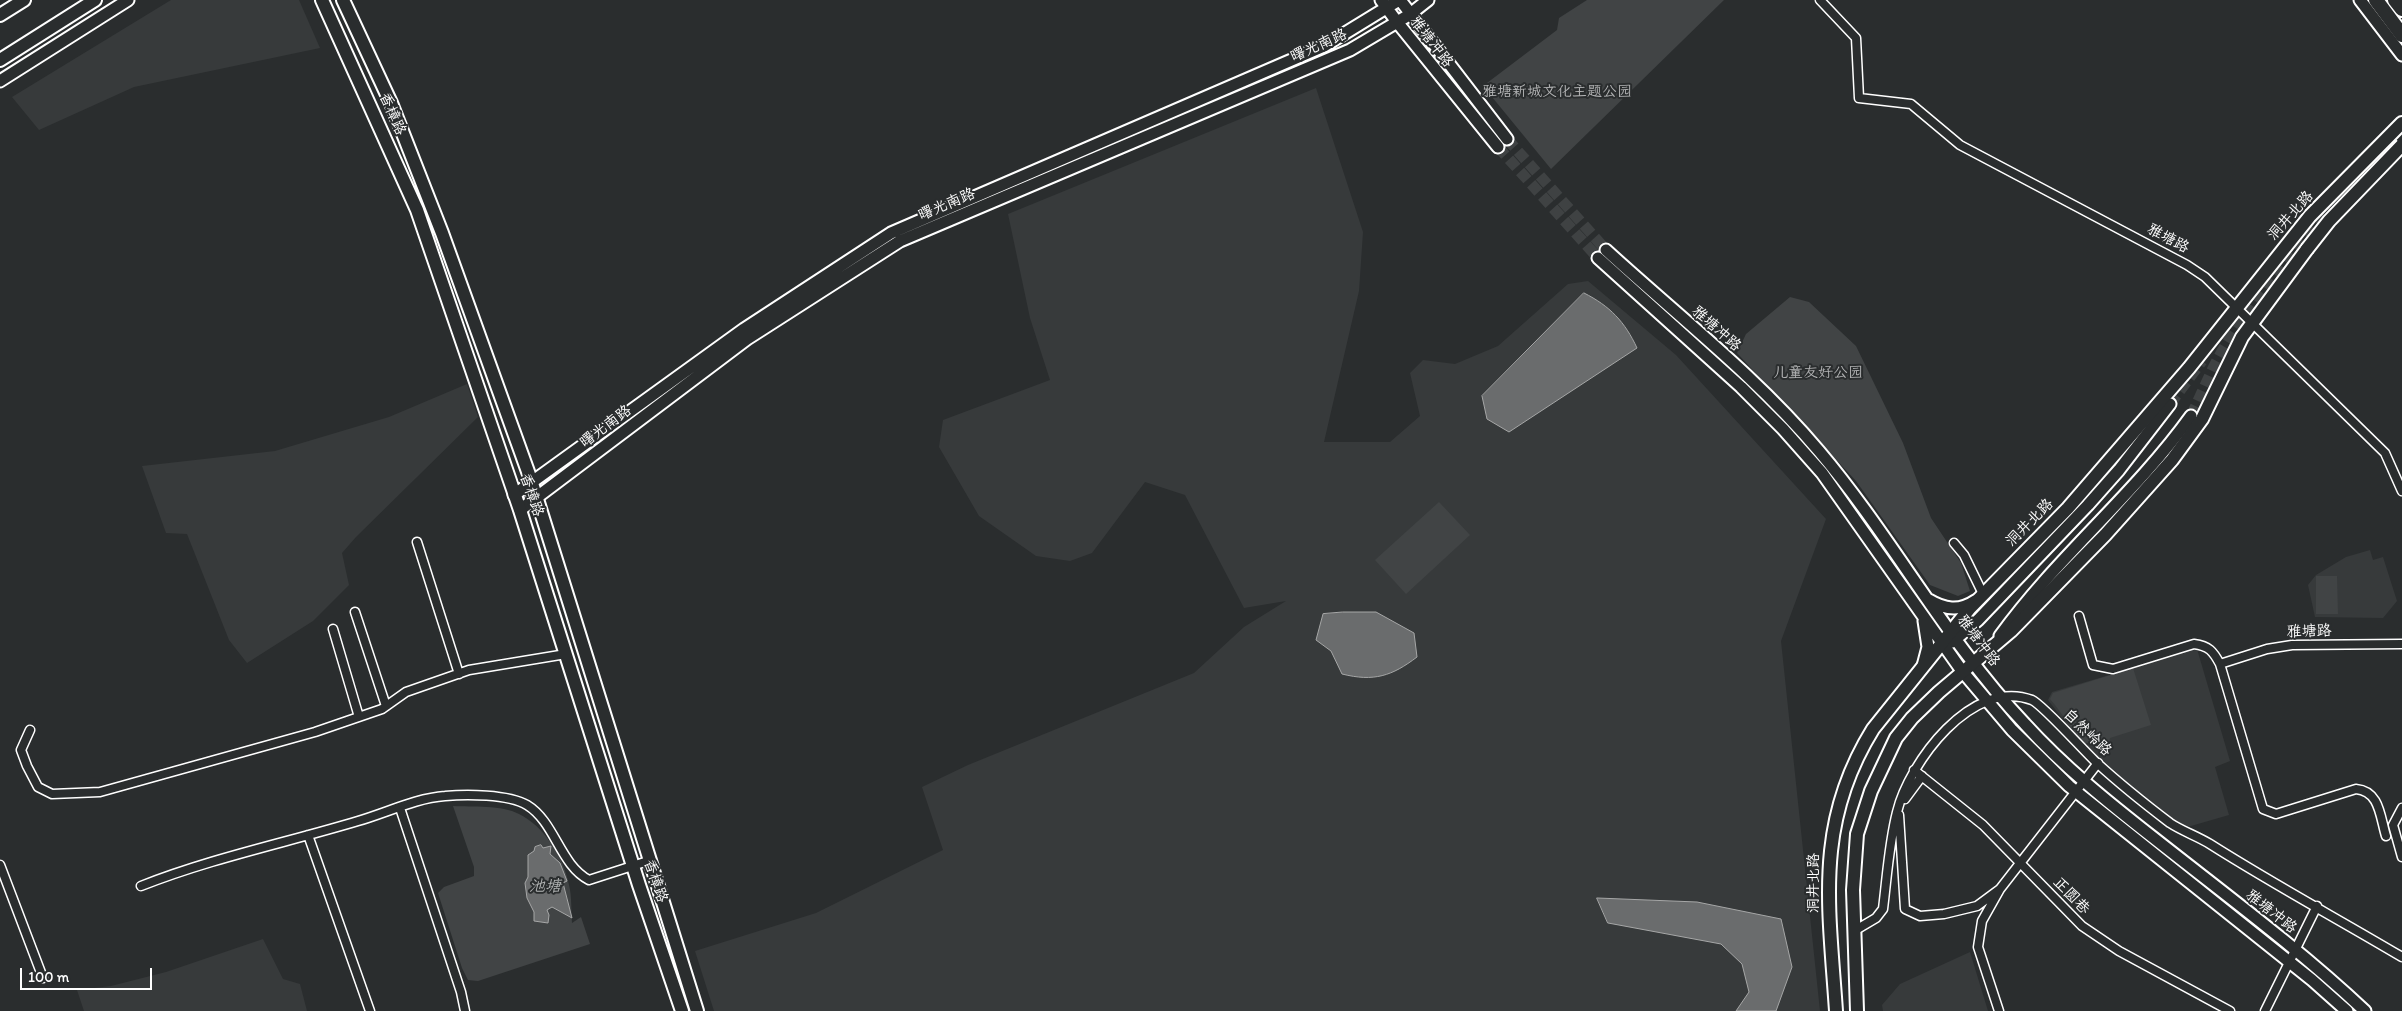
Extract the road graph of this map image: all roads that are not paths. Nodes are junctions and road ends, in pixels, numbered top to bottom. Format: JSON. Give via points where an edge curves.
{"nodes":[{"id":1,"x":24,"y":0,"type":"edge"},
{"id":2,"x":95,"y":0,"type":"edge"},
{"id":3,"x":128,"y":0,"type":"edge"},
{"id":4,"x":322,"y":0,"type":"edge"},
{"id":5,"x":343,"y":0,"type":"edge"},
{"id":6,"x":1400,"y":0,"type":"edge"},
{"id":7,"x":1428,"y":0,"type":"edge"},
{"id":8,"x":1820,"y":0,"type":"edge"},
{"id":9,"x":2360,"y":0,"type":"edge"},
{"id":10,"x":2376,"y":0,"type":"edge"},
{"id":11,"x":2395,"y":0,"type":"edge"},
{"id":12,"x":1384,"y":4,"type":"edge"},
{"id":13,"x":2402,"y":9,"type":"edge"},
{"id":14,"x":0,"y":15,"type":"edge"},
{"id":15,"x":1409,"y":15,"type":"junction"},
{"id":16,"x":1397,"y":22,"type":"junction"},
{"id":17,"x":2402,"y":35,"type":"edge"},
{"id":18,"x":2402,"y":56,"type":"edge"},
{"id":19,"x":0,"y":60,"type":"edge"},
{"id":20,"x":0,"y":81,"type":"edge"},
{"id":21,"x":2402,"y":123,"type":"edge"},
{"id":22,"x":2402,"y":128,"type":"edge"},
{"id":23,"x":1507,"y":139,"type":"tunnel mouth"},
{"id":24,"x":2402,"y":146,"type":"edge"},
{"id":25,"x":1498,"y":147,"type":"tunnel mouth"},
{"id":26,"x":2236,"y":309,"type":"junction"},
{"id":27,"x":2252,"y":323,"type":"junction"},
{"id":28,"x":2170,"y":404,"type":"tunnel mouth"},
{"id":29,"x":2191,"y":416,"type":"tunnel mouth"},
{"id":30,"x":531,"y":480,"type":"junction"},
{"id":31,"x":2402,"y":492,"type":"edge"},
{"id":32,"x":514,"y":495,"type":"junction"},
{"id":33,"x":537,"y":499,"type":"junction"},
{"id":34,"x":520,"y":510,"type":"junction"},
{"id":35,"x":417,"y":542,"type":"dead end"},
{"id":36,"x":1954,"y":543,"type":"dead end"},
{"id":37,"x":1982,"y":595,"type":"junction"},
{"id":38,"x":1928,"y":599,"type":"junction"},
{"id":39,"x":1919,"y":609,"type":"junction"},
{"id":40,"x":355,"y":612,"type":"dead end"},
{"id":41,"x":2078,"y":616,"type":"dead end"},
{"id":42,"x":332,"y":630,"type":"dead end"},
{"id":43,"x":1954,"y":635,"type":"junction"},
{"id":44,"x":1945,"y":644,"type":"junction"},
{"id":45,"x":2402,"y":644,"type":"edge"},
{"id":46,"x":1993,"y":646,"type":"junction"},
{"id":47,"x":566,"y":654,"type":"junction"},
{"id":48,"x":1974,"y":661,"type":"junction"},
{"id":49,"x":2220,"y":664,"type":"junction"},
{"id":50,"x":1922,"y":668,"type":"junction"},
{"id":51,"x":1962,"y":671,"type":"junction"},
{"id":52,"x":459,"y":674,"type":"junction"},
{"id":53,"x":2002,"y":697,"type":"junction"},
{"id":54,"x":1988,"y":701,"type":"junction"},
{"id":55,"x":386,"y":706,"type":"junction"},
{"id":56,"x":359,"y":717,"type":"junction"},
{"id":57,"x":30,"y":730,"type":"dead end"},
{"id":58,"x":2098,"y":764,"type":"junction"},
{"id":59,"x":1914,"y":770,"type":"junction"},
{"id":60,"x":1922,"y":776,"type":"junction"},
{"id":61,"x":2084,"y":781,"type":"junction"},
{"id":62,"x":2076,"y":792,"type":"junction"},
{"id":63,"x":400,"y":808,"type":"junction"},
{"id":64,"x":2402,"y":808,"type":"edge"},
{"id":65,"x":308,"y":835,"type":"junction"},
{"id":66,"x":2386,"y":836,"type":"dead end"},
{"id":67,"x":2402,"y":857,"type":"edge"},
{"id":68,"x":651,"y":860,"type":"junction"},
{"id":69,"x":2020,"y":863,"type":"junction"},
{"id":70,"x":0,"y":865,"type":"edge"},
{"id":71,"x":633,"y":866,"type":"junction"},
{"id":72,"x":141,"y":886,"type":"dead end"},
{"id":73,"x":2000,"y":889,"type":"junction"},
{"id":74,"x":2316,"y":906,"type":"junction"},
{"id":75,"x":1854,"y":931,"type":"junction"},
{"id":76,"x":2295,"y":950,"type":"junction"},
{"id":77,"x":2402,"y":958,"type":"edge"},
{"id":78,"x":2289,"y":962,"type":"junction"},
{"id":79,"x":43,"y":978,"type":"dead end"},
{"id":80,"x":370,"y":1011,"type":"edge"},
{"id":81,"x":465,"y":1011,"type":"edge"},
{"id":82,"x":682,"y":1011,"type":"edge"},
{"id":83,"x":697,"y":1011,"type":"edge"},
{"id":84,"x":1836,"y":1011,"type":"edge"},
{"id":85,"x":1857,"y":1011,"type":"edge"},
{"id":86,"x":1999,"y":1011,"type":"edge"},
{"id":87,"x":2230,"y":1011,"type":"edge"},
{"id":88,"x":2266,"y":1011,"type":"edge"},
{"id":89,"x":2347,"y":1011,"type":"edge"},
{"id":90,"x":2365,"y":1011,"type":"edge"}],
"edges":[{"from":1,"to":14,"type":"main road"},
{"from":2,"to":19,"type":"main road"},
{"from":3,"to":20,"type":"main road"},
{"from":4,"to":32,"type":"main road","name":"香樟路","via":[[417,210]]},
{"from":5,"to":30,"type":"main road","name":"香樟路","via":[[394,111],[442,233]]},
{"from":6,"to":12,"type":"main road","name":"曙光南路"},
{"from":6,"to":15,"type":"main road","name":"雅塘冲路"},
{"from":7,"to":15,"type":"main road","name":"曙光南路"},
{"from":8,"to":26,"type":"street","name":"雅塘路","via":[[1856,38],[1860,98],[1911,104],[1960,145],[2187,264],[2218,288]]},
{"from":9,"to":18,"type":"main road"},
{"from":10,"to":17,"type":"highway"},
{"from":11,"to":13,"type":"highway"},
{"from":12,"to":16,"type":"main road","name":"雅塘冲路"},
{"from":12,"to":30,"type":"main road","name":"曙光南路","via":[[1324,46],[891,234],[744,329]]},
{"from":15,"to":16,"type":"main road","name":"曙光南路"},
{"from":15,"to":23,"type":"main road","name":"雅塘冲路"},
{"from":16,"to":25,"type":"main road","name":"雅塘冲路"},
{"from":16,"to":33,"type":"main road","name":"曙光南路","via":[[1350,50],[900,241],[747,339]]},
{"from":21,"to":26,"type":"main road","name":"洞井北路","via":[[2295,234]]},
{"from":22,"to":24,"type":"main road","via":[[2341,197]]},
{"from":24,"to":27,"type":"main road","name":"洞井北路","bridge":true,"via":[[2329,221]]},
{"from":26,"to":27,"type":"street","name":"雅塘路"},
{"from":26,"to":37,"type":"main road","name":"洞井北路","via":[[2093,481]]},
{"from":27,"to":31,"type":"street","name":"雅塘路","via":[[2385,453]]},
{"from":27,"to":46,"type":"main road","name":"洞井北路","via":[[2202,419],[2172,460],[2105,535]]},
{"from":28,"to":43,"type":"main road","via":[[2088,505],[1978,620]]},
{"from":29,"to":46,"type":"main road","via":[[2127,495],[2023,605]]},
{"from":30,"to":32,"type":"main road","name":"曙光南路"},
{"from":30,"to":33,"type":"main road","name":"香樟路"},
{"from":32,"to":34,"type":"main road","name":"香樟路"},
{"from":33,"to":34,"type":"main road","name":"曙光南路"},
{"from":33,"to":68,"type":"main road","name":"香樟路"},
{"from":34,"to":47,"type":"main road","name":"香樟路"},
{"from":35,"to":52,"type":"street"},
{"from":36,"to":37,"type":"street","via":[[1964,555]]},
{"from":37,"to":38,"type":"main road","via":[[1963,607],[1954,608]]},
{"from":37,"to":43,"type":"main road","name":"洞井北路"},
{"from":38,"to":39,"type":"main road","name":"雅塘冲路","via":[[1850,491],[1792,420],[1722,353],[1602,254],[1783,429],[1822,473]]},
{"from":38,"to":43,"type":"main road","name":"雅塘冲路"},
{"from":39,"to":44,"type":"main road","name":"雅塘冲路"},
{"from":39,"to":50,"type":"main road","via":[[1928,639]]},
{"from":40,"to":55,"type":"street"},
{"from":41,"to":49,"type":"street","via":[[2093,665],[2113,669],[2194,644],[2212,650]]},
{"from":42,"to":56,"type":"street"},
{"from":43,"to":44,"type":"main road","name":"洞井北路"},
{"from":43,"to":48,"type":"main road","name":"雅塘冲路"},
{"from":44,"to":50,"type":"main road","name":"洞井北路"},
{"from":44,"to":51,"type":"main road","name":"雅塘冲路"},
{"from":45,"to":49,"type":"street","name":"雅塘路","via":[[2292,644]]},
{"from":46,"to":48,"type":"main road","name":"洞井北路"},
{"from":47,"to":52,"type":"street"},
{"from":47,"to":71,"type":"main road","name":"香樟路"},
{"from":48,"to":51,"type":"main road","name":"洞井北路"},
{"from":48,"to":53,"type":"main road","name":"雅塘冲路"},
{"from":49,"to":66,"type":"street","via":[[2263,810],[2276,814],[2356,789],[2366,790],[2373,795]]},
{"from":50,"to":84,"type":"main road","name":"洞井北路","via":[[1886,711],[1860,750],[1837,809],[1828,866]]},
{"from":51,"to":54,"type":"main road","name":"雅塘冲路"},
{"from":51,"to":75,"type":"main road","name":"洞井北路","via":[[1912,718],[1896,738],[1871,791],[1857,834]]},
{"from":52,"to":55,"type":"street","via":[[406,692]]},
{"from":53,"to":54,"type":"street","name":"自然岭路"},
{"from":53,"to":58,"type":"street","name":"自然岭路","via":[[2015,696],[2033,701]]},
{"from":53,"to":61,"type":"main road","name":"雅塘冲路","via":[[2023,723]]},
{"from":54,"to":59,"type":"street","name":"自然岭路","via":[[1968,711],[1940,736]]},
{"from":54,"to":62,"type":"main road","name":"雅塘冲路","via":[[2012,730]]},
{"from":55,"to":56,"type":"street"},
{"from":56,"to":57,"type":"street","via":[[100,792],[52,794],[38,787],[26,766],[21,750]]},
{"from":58,"to":61,"type":"street"},
{"from":58,"to":74,"type":"street","name":"自然岭路","via":[[2172,824]]},
{"from":59,"to":60,"type":"street","name":"正圆巷"},
{"from":59,"to":75,"type":"street","name":"自然岭路","via":[[1897,812],[1883,909],[1876,918]]},
{"from":60,"to":69,"type":"street","name":"正圆巷","via":[[1984,825]]},
{"from":60,"to":73,"type":"street","via":[[1906,794],[1900,814],[1905,909],[1920,916],[1944,914],[1977,906]]},
{"from":61,"to":62,"type":"street"},
{"from":61,"to":76,"type":"main road","name":"雅塘冲路"},
{"from":62,"to":69,"type":"street"},
{"from":62,"to":78,"type":"main road","name":"雅塘冲路"},
{"from":63,"to":65,"type":"street"},
{"from":63,"to":71,"type":"street","via":[[443,796],[508,799],[526,805],[538,814],[582,876],[589,880]]},
{"from":63,"to":81,"type":"street"},
{"from":64,"to":67,"type":"street","via":[[2393,825]]},
{"from":65,"to":72,"type":"street","via":[[217,859]]},
{"from":65,"to":80,"type":"street"},
{"from":68,"to":71,"type":"street"},
{"from":68,"to":83,"type":"main road","name":"香樟路"},
{"from":69,"to":73,"type":"street"},
{"from":69,"to":87,"type":"street","name":"正圆巷","via":[[2082,926],[2119,951]]},
{"from":70,"to":79,"type":"street"},
{"from":71,"to":82,"type":"main road","name":"香樟路"},
{"from":73,"to":86,"type":"street","via":[[1982,922],[1978,948]]},
{"from":74,"to":76,"type":"street"},
{"from":74,"to":77,"type":"street","name":"自然岭路"},
{"from":75,"to":85,"type":"main road","name":"洞井北路"},
{"from":76,"to":78,"type":"street"},
{"from":76,"to":90,"type":"main road","name":"雅塘冲路"},
{"from":78,"to":88,"type":"street"},
{"from":78,"to":89,"type":"main road","name":"雅塘冲路"}]}
